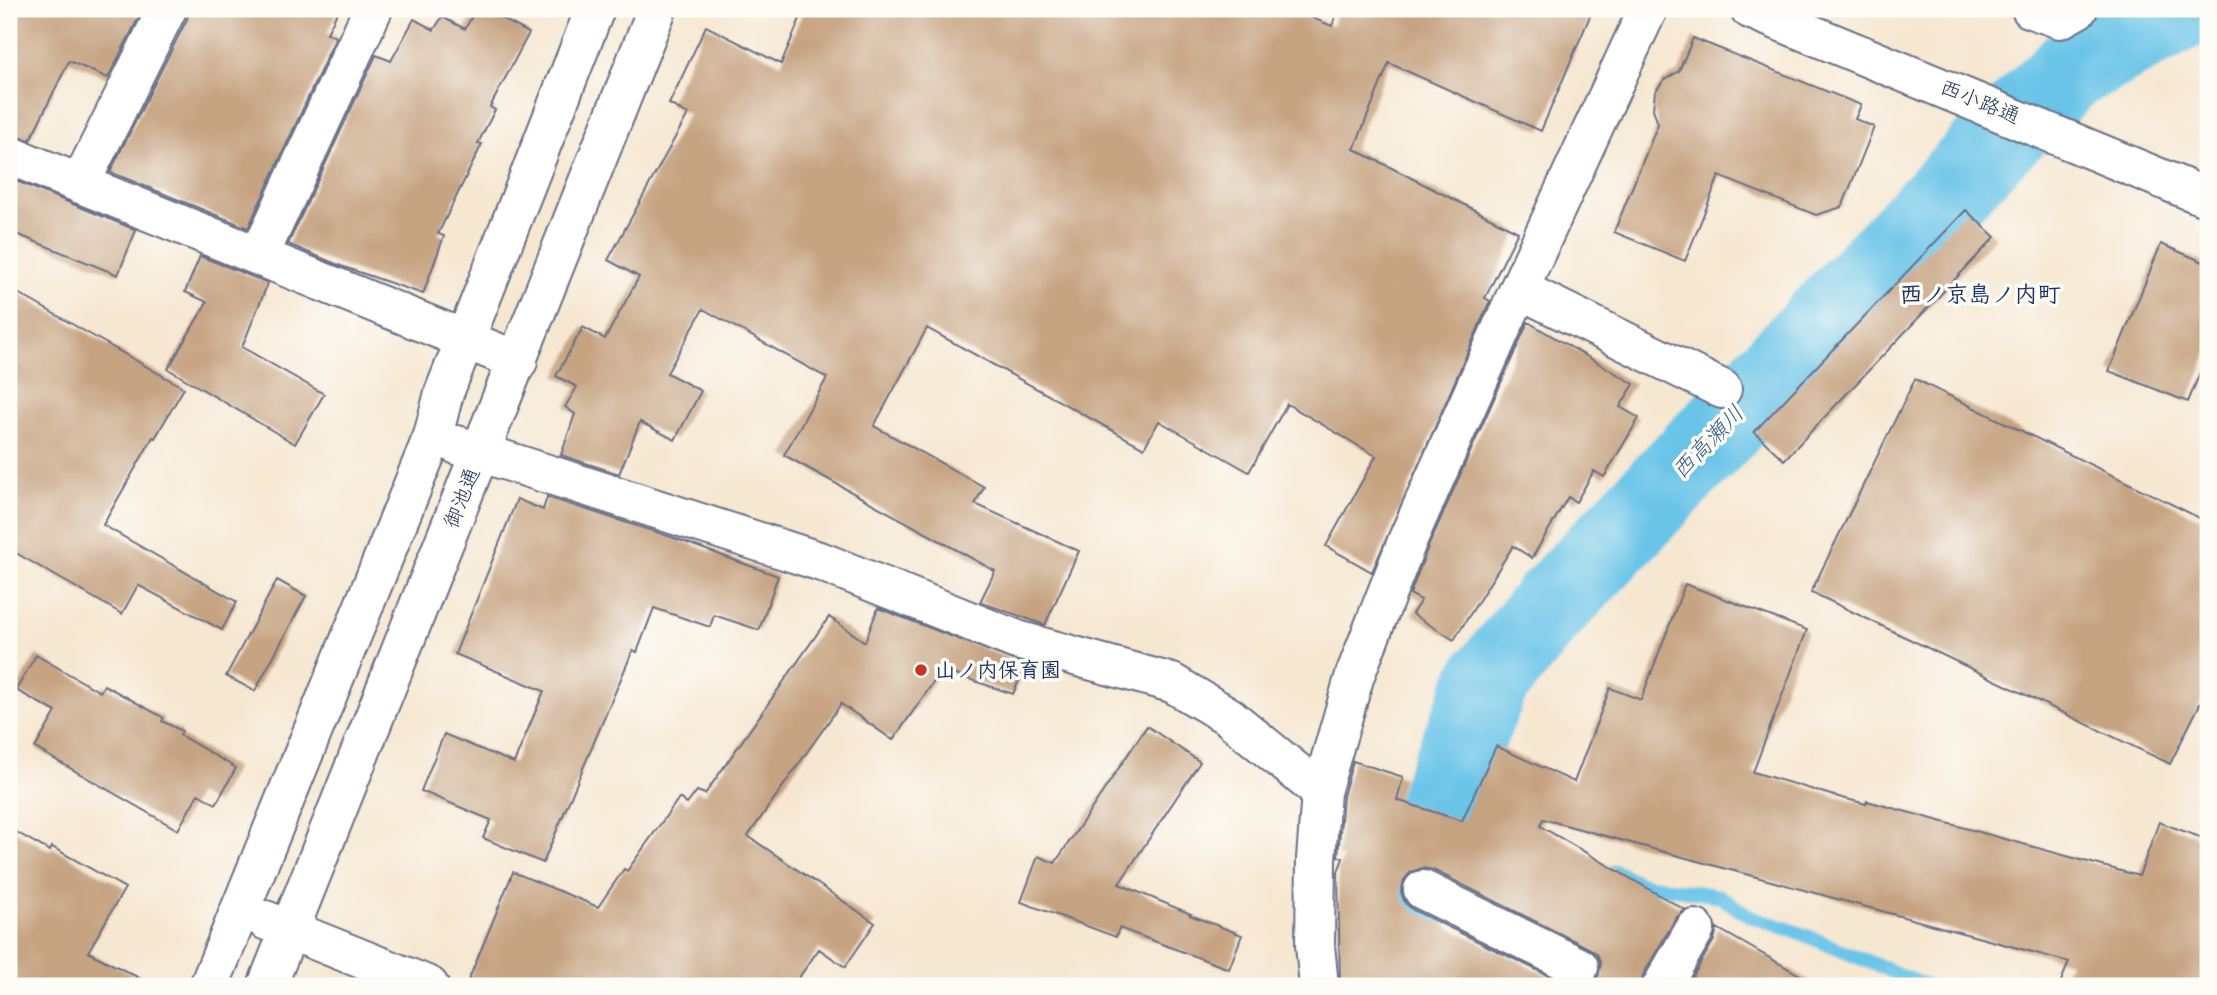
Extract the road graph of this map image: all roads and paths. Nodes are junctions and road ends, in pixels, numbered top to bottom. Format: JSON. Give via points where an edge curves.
{"nodes":[{"id":1,"x":167,"y":9,"type":"edge"},
{"id":2,"x":373,"y":9,"type":"edge"},
{"id":3,"x":595,"y":9,"type":"edge"},
{"id":4,"x":657,"y":9,"type":"edge"},
{"id":5,"x":1648,"y":9,"type":"edge"},
{"id":6,"x":1750,"y":9,"type":"edge"},
{"id":7,"x":2031,"y":9,"type":"edge"},
{"id":8,"x":2078,"y":9,"type":"edge"},
{"id":9,"x":9,"y":155,"type":"edge"},
{"id":10,"x":80,"y":184,"type":"junction"},
{"id":11,"x":2208,"y":198,"type":"edge"},
{"id":12,"x":259,"y":256,"type":"junction"},
{"id":13,"x":1519,"y":289,"type":"junction"},
{"id":14,"x":464,"y":340,"type":"junction"},
{"id":15,"x":518,"y":361,"type":"junction"},
{"id":16,"x":1722,"y":388,"type":"dead end"},
{"id":17,"x":433,"y":436,"type":"junction"},
{"id":18,"x":480,"y":453,"type":"junction"},
{"id":19,"x":1321,"y":792,"type":"junction"},
{"id":20,"x":1423,"y":890,"type":"dead end"},
{"id":21,"x":241,"y":910,"type":"junction"},
{"id":22,"x":1695,"y":929,"type":"dead end"},
{"id":23,"x":289,"y":930,"type":"junction"},
{"id":24,"x":209,"y":986,"type":"edge"},
{"id":25,"x":267,"y":986,"type":"edge"},
{"id":26,"x":429,"y":986,"type":"edge"},
{"id":27,"x":1319,"y":986,"type":"edge"},
{"id":28,"x":1571,"y":986,"type":"edge"},
{"id":29,"x":1661,"y":986,"type":"edge"}],
"edges":[{"from":1,"to":10,"type":"street"},
{"from":2,"to":12,"type":"street"},
{"from":3,"to":14,"type":"street"},
{"from":4,"to":15,"type":"street","name":"御池通"},
{"from":5,"to":13,"type":"street"},
{"from":6,"to":11,"type":"street","name":"西小路通"},
{"from":7,"to":8,"type":"street","via":[[2060,19]]},
{"from":9,"to":10,"type":"street"},
{"from":10,"to":12,"type":"street"},
{"from":12,"to":14,"type":"street"},
{"from":13,"to":16,"type":"street"},
{"from":13,"to":19,"type":"street","via":[[1376,618]]},
{"from":14,"to":15,"type":"street"},
{"from":14,"to":17,"type":"street"},
{"from":15,"to":18,"type":"street","name":"御池通"},
{"from":17,"to":18,"type":"street"},
{"from":17,"to":21,"type":"street"},
{"from":18,"to":19,"type":"street","via":[[822,562],[1017,640],[1172,683],[1228,716]]},
{"from":18,"to":23,"type":"street","name":"御池通"},
{"from":19,"to":27,"type":"street","via":[[1315,920]]},
{"from":20,"to":28,"type":"street","via":[[1579,967]]},
{"from":21,"to":23,"type":"street"},
{"from":21,"to":24,"type":"street"},
{"from":22,"to":29,"type":"street"},
{"from":23,"to":25,"type":"street","name":"御池通"},
{"from":23,"to":26,"type":"street"}]}
